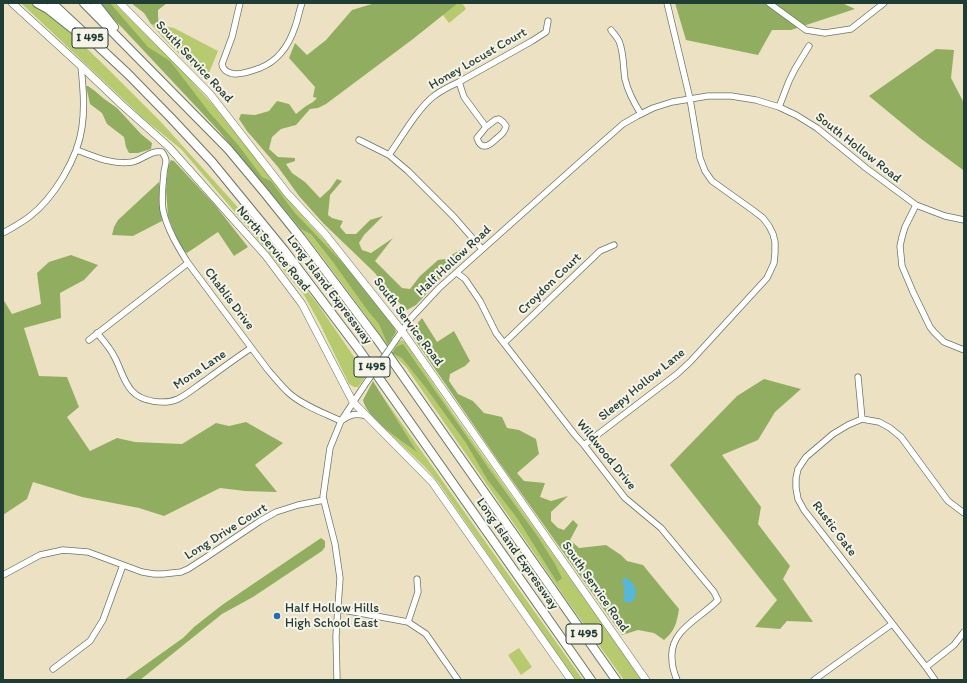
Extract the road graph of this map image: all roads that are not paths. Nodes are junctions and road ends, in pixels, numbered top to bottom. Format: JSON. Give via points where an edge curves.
{"nodes":[{"id":1,"x":12,"y":3,"type":"edge"},
{"id":2,"x":38,"y":3,"type":"edge"},
{"id":3,"x":52,"y":3,"type":"edge"},
{"id":4,"x":84,"y":3,"type":"edge"},
{"id":5,"x":95,"y":3,"type":"edge"},
{"id":6,"x":120,"y":3,"type":"edge"},
{"id":7,"x":240,"y":3,"type":"edge"},
{"id":8,"x":302,"y":3,"type":"edge"},
{"id":9,"x":667,"y":3,"type":"edge"},
{"id":10,"x":769,"y":3,"type":"edge"},
{"id":11,"x":884,"y":3,"type":"edge"},
{"id":12,"x":548,"y":21,"type":"dead end"},
{"id":13,"x":612,"y":30,"type":"dead end"},
{"id":14,"x":124,"y":43,"type":"junction"},
{"id":15,"x":809,"y":46,"type":"dead end"},
{"id":16,"x":81,"y":66,"type":"junction"},
{"id":17,"x":128,"y":74,"type":"junction"},
{"id":18,"x":459,"y":82,"type":"junction"},
{"id":19,"x":690,"y":98,"type":"junction"},
{"id":20,"x":779,"y":107,"type":"junction"},
{"id":21,"x":641,"y":114,"type":"junction"},
{"id":22,"x":486,"y":127,"type":"junction"},
{"id":23,"x":359,"y":140,"type":"dead end"},
{"id":24,"x":77,"y":150,"type":"junction"},
{"id":25,"x":389,"y":155,"type":"junction"},
{"id":26,"x":916,"y":206,"type":"junction"},
{"id":27,"x":964,"y":220,"type":"edge"},
{"id":28,"x":3,"y":233,"type":"edge"},
{"id":29,"x":614,"y":245,"type":"dead end"},
{"id":30,"x":482,"y":249,"type":"junction"},
{"id":31,"x":188,"y":263,"type":"junction"},
{"id":32,"x":457,"y":273,"type":"junction"},
{"id":33,"x":402,"y":331,"type":"junction"},
{"id":34,"x":98,"y":333,"type":"junction"},
{"id":35,"x":89,"y":340,"type":"dead end"},
{"id":36,"x":504,"y":343,"type":"junction"},
{"id":37,"x":251,"y":348,"type":"junction"},
{"id":38,"x":964,"y":350,"type":"edge"},
{"id":39,"x":858,"y":377,"type":"dead end"},
{"id":40,"x":353,"y":402,"type":"junction"},
{"id":41,"x":367,"y":416,"type":"junction"},
{"id":42,"x":862,"y":419,"type":"junction"},
{"id":43,"x":341,"y":421,"type":"junction"},
{"id":44,"x":584,"y":445,"type":"junction"},
{"id":45,"x":324,"y":500,"type":"junction"},
{"id":46,"x":964,"y":513,"type":"edge"},
{"id":47,"x":123,"y":565,"type":"junction"},
{"id":48,"x":3,"y":575,"type":"edge"},
{"id":49,"x":417,"y":579,"type":"dead end"},
{"id":50,"x":338,"y":609,"type":"junction"},
{"id":51,"x":408,"y":622,"type":"junction"},
{"id":52,"x":892,"y":624,"type":"junction"},
{"id":53,"x":964,"y":632,"type":"edge"},
{"id":54,"x":926,"y":667,"type":"junction"},
{"id":55,"x":53,"y":669,"type":"dead end"},
{"id":56,"x":337,"y":680,"type":"edge"},
{"id":57,"x":458,"y":680,"type":"edge"},
{"id":58,"x":571,"y":680,"type":"edge"},
{"id":59,"x":591,"y":680,"type":"edge"},
{"id":60,"x":616,"y":680,"type":"edge"},
{"id":61,"x":646,"y":680,"type":"edge"},
{"id":62,"x":677,"y":680,"type":"edge"},
{"id":63,"x":814,"y":680,"type":"edge"},
{"id":64,"x":935,"y":680,"type":"edge"}],
"edges":[{"from":1,"to":16,"type":"main road","name":"North Service Road"},
{"from":2,"to":17,"type":"highway"},
{"from":3,"to":17,"type":"highway","name":"Long Island Expressway","number":"I 495"},
{"from":4,"to":14,"type":"highway","name":"Long Island Expressway","number":"I 495"},
{"from":5,"to":14,"type":"highway"},
{"from":6,"to":33,"type":"main road","name":"South Service Road","via":[[210,94],[287,193],[325,234]]},
{"from":7,"to":8,"type":"street","via":[[222,64],[225,71],[235,74],[267,65],[278,57],[292,37]]},
{"from":9,"to":19,"type":"street"},
{"from":10,"to":11,"type":"street","via":[[806,30],[825,34],[851,29]]},
{"from":12,"to":18,"type":"street","name":"Honey Locust Court","via":[[546,32]]},
{"from":13,"to":21,"type":"street","via":[[622,49],[629,92]]},
{"from":14,"to":60,"type":"highway","name":"Long Island Expressway","number":"I 495","via":[[228,149],[323,267],[377,339]]},
{"from":15,"to":20,"type":"street","via":[[789,80]]},
{"from":16,"to":24,"type":"street","via":[[84,110]]},
{"from":16,"to":40,"type":"main road","name":"North Service Road","via":[[169,147],[266,256],[302,304]]},
{"from":17,"to":59,"type":"highway","name":"Long Island Expressway","number":"I 495","via":[[212,162],[316,291]]},
{"from":18,"to":22,"type":"street","via":[[464,97]]},
{"from":18,"to":25,"type":"street","name":"Honey Locust Court","via":[[426,103]]},
{"from":19,"to":20,"type":"street","name":"South Hollow Road","via":[[731,96]]},
{"from":19,"to":21,"type":"street","name":"Half Hollow Road"},
{"from":19,"to":44,"type":"street","name":"Sleepy Hollow Lane","via":[[704,171],[712,181],[763,218],[775,242],[774,263],[767,278],[690,362]]},
{"from":20,"to":26,"type":"street","name":"South Hollow Road","via":[[817,128]]},
{"from":21,"to":30,"type":"street","name":"Half Hollow Road","via":[[623,124]]},
{"from":22,"to":22,"type":"street","via":[[477,138],[482,146],[490,145],[505,131],[506,126],[499,119]]},
{"from":23,"to":25,"type":"street"},
{"from":24,"to":28,"type":"street","via":[[52,195],[28,217]]},
{"from":24,"to":31,"type":"street","name":"Chablis Drive","via":[[105,161],[119,162],[134,162],[162,152],[166,161],[163,209],[172,236]]},
{"from":25,"to":30,"type":"street","via":[[454,217]]},
{"from":26,"to":27,"type":"street","name":"South Hollow Road"},
{"from":26,"to":38,"type":"street","via":[[902,237],[902,266],[930,327],[944,342]]},
{"from":29,"to":36,"type":"street","name":"Croydon Court","via":[[600,251]]},
{"from":30,"to":32,"type":"street","name":"Half Hollow Road"},
{"from":31,"to":34,"type":"street"},
{"from":31,"to":37,"type":"street","name":"Chablis Drive"},
{"from":32,"to":33,"type":"street","name":"Half Hollow Road","via":[[439,288]]},
{"from":32,"to":36,"type":"street","name":"Wildwood Drive","via":[[480,301]]},
{"from":33,"to":40,"type":"street","name":"Half Hollow Road","bridge":true},
{"from":33,"to":61,"type":"main road","name":"South Service Road"},
{"from":34,"to":35,"type":"street"},
{"from":34,"to":37,"type":"street","name":"Mona Lane","via":[[115,358],[127,385],[143,398],[158,402],[178,399]]},
{"from":36,"to":44,"type":"street","name":"Wildwood Drive"},
{"from":37,"to":43,"type":"street","name":"Chablis Drive","via":[[290,394]]},
{"from":39,"to":42,"type":"street"},
{"from":40,"to":41,"type":"main road","name":"North Service Road"},
{"from":40,"to":43,"type":"street","name":"Half Hollow Road"},
{"from":41,"to":43,"type":"street","via":[[354,414]]},
{"from":41,"to":58,"type":"main road","name":"North Service Road","via":[[432,482]]},
{"from":42,"to":46,"type":"street","via":[[878,422],[901,437],[948,501]]},
{"from":42,"to":52,"type":"street","name":"Rustic Gate","via":[[833,434],[806,457],[798,469],[796,488],[804,510]]},
{"from":43,"to":45,"type":"street","name":"Half Hollow Road","via":[[330,448]]},
{"from":44,"to":62,"type":"street","name":"Wildwood Drive","via":[[625,498],[661,528],[718,600],[685,627],[674,643],[671,654],[672,667]]},
{"from":45,"to":47,"type":"street","name":"Long Drive Court","via":[[276,512],[181,572],[154,574]]},
{"from":45,"to":50,"type":"street","name":"Half Hollow Road","via":[[340,578]]},
{"from":47,"to":48,"type":"street","name":"Long Drive Court","via":[[88,552],[63,550],[40,555]]},
{"from":47,"to":55,"type":"street","via":[[103,620],[90,641]]},
{"from":49,"to":51,"type":"street","via":[[418,592]]},
{"from":50,"to":51,"type":"street"},
{"from":50,"to":56,"type":"street","name":"Half Hollow Road"},
{"from":51,"to":57,"type":"street","via":[[426,634]]},
{"from":52,"to":54,"type":"street","name":"Rustic Gate"},
{"from":52,"to":63,"type":"street"},
{"from":53,"to":54,"type":"street","via":[[954,645]]},
{"from":54,"to":64,"type":"street","name":"Rustic Gate"}]}
